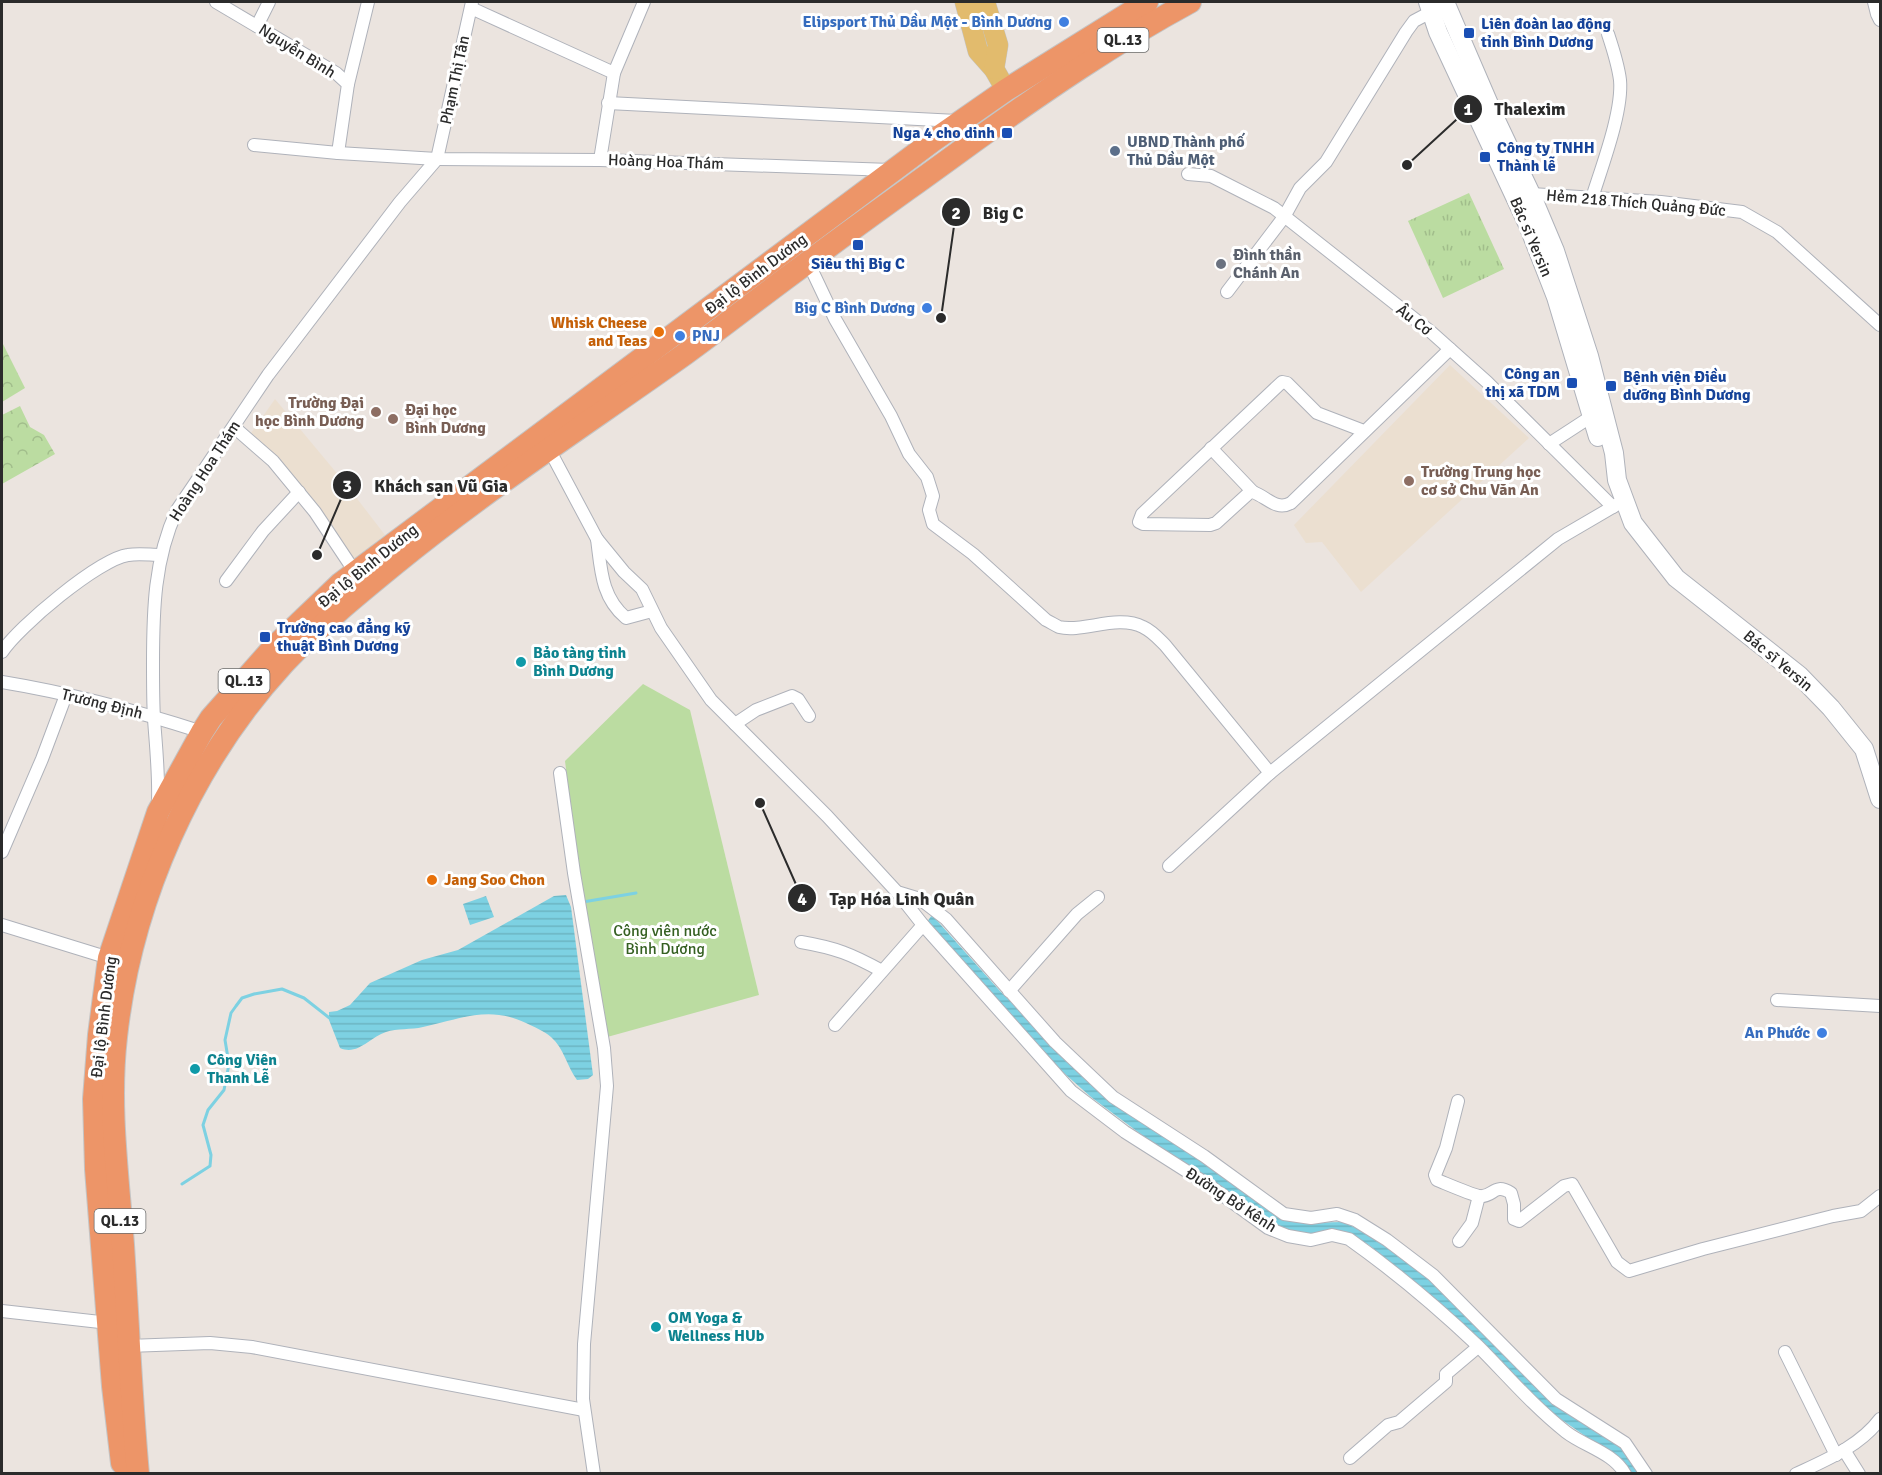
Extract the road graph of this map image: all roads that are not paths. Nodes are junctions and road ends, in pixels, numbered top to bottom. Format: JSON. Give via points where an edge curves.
{"nodes":[{"id":1,"x":216,"y":2,"type":"edge"},
{"id":2,"x":269,"y":2,"type":"edge"},
{"id":3,"x":368,"y":2,"type":"edge"},
{"id":4,"x":644,"y":2,"type":"edge"},
{"id":5,"x":965,"y":2,"type":"edge"},
{"id":6,"x":985,"y":2,"type":"edge"},
{"id":7,"x":1147,"y":2,"type":"edge"},
{"id":8,"x":1190,"y":2,"type":"edge"},
{"id":9,"x":1874,"y":2,"type":"edge"},
{"id":10,"x":471,"y":5,"type":"edge"},
{"id":11,"x":1435,"y":5,"type":"edge"},
{"id":12,"x":237,"y":7,"type":"edge"},
{"id":13,"x":1881,"y":20,"type":"edge"},
{"id":14,"x":257,"y":26,"type":"junction"},
{"id":15,"x":1608,"y":34,"type":"dead end"},
{"id":16,"x":994,"y":69,"type":"junction"},
{"id":17,"x":614,"y":73,"type":"junction"},
{"id":18,"x":348,"y":84,"type":"junction"},
{"id":19,"x":1006,"y":90,"type":"junction"},
{"id":20,"x":608,"y":103,"type":"junction"},
{"id":21,"x":1019,"y":109,"type":"junction"},
{"id":22,"x":963,"y":121,"type":"junction"},
{"id":23,"x":254,"y":146,"type":"dead end"},
{"id":24,"x":338,"y":153,"type":"junction"},
{"id":25,"x":437,"y":159,"type":"junction"},
{"id":26,"x":600,"y":160,"type":"junction"},
{"id":27,"x":894,"y":171,"type":"junction"},
{"id":28,"x":1188,"y":174,"type":"dead end"},
{"id":29,"x":1523,"y":196,"type":"junction"},
{"id":30,"x":1592,"y":198,"type":"junction"},
{"id":31,"x":1284,"y":217,"type":"junction"},
{"id":32,"x":808,"y":262,"type":"junction"},
{"id":33,"x":1227,"y":292,"type":"dead end"},
{"id":34,"x":1881,"y":325,"type":"edge"},
{"id":35,"x":1450,"y":349,"type":"junction"},
{"id":36,"x":1583,"y":359,"type":"junction"},
{"id":37,"x":1592,"y":416,"type":"junction"},
{"id":38,"x":234,"y":427,"type":"junction"},
{"id":39,"x":1364,"y":431,"type":"junction"},
{"id":40,"x":1549,"y":444,"type":"junction"},
{"id":41,"x":1211,"y":448,"type":"junction"},
{"id":42,"x":549,"y":449,"type":"junction"},
{"id":43,"x":1617,"y":480,"type":"junction"},
{"id":44,"x":299,"y":492,"type":"junction"},
{"id":45,"x":1253,"y":492,"type":"junction"},
{"id":46,"x":1618,"y":504,"type":"junction"},
{"id":47,"x":597,"y":539,"type":"junction"},
{"id":48,"x":161,"y":555,"type":"junction"},
{"id":49,"x":355,"y":572,"type":"junction"},
{"id":50,"x":226,"y":580,"type":"dead end"},
{"id":51,"x":652,"y":610,"type":"junction"},
{"id":52,"x":2,"y":652,"type":"edge"},
{"id":53,"x":2,"y":682,"type":"edge"},
{"id":54,"x":66,"y":695,"type":"junction"},
{"id":55,"x":154,"y":716,"type":"junction"},
{"id":56,"x":809,"y":716,"type":"dead end"},
{"id":57,"x":735,"y":724,"type":"junction"},
{"id":58,"x":211,"y":739,"type":"junction"},
{"id":59,"x":560,"y":773,"type":"dead end"},
{"id":60,"x":1270,"y":773,"type":"junction"},
{"id":61,"x":1881,"y":799,"type":"edge"},
{"id":62,"x":158,"y":812,"type":"junction"},
{"id":63,"x":2,"y":852,"type":"edge"},
{"id":64,"x":1169,"y":866,"type":"dead end"},
{"id":65,"x":897,"y":892,"type":"junction"},
{"id":66,"x":1098,"y":897,"type":"dead end"},
{"id":67,"x":2,"y":925,"type":"edge"},
{"id":68,"x":923,"y":925,"type":"junction"},
{"id":69,"x":801,"y":942,"type":"dead end"},
{"id":70,"x":109,"y":958,"type":"junction"},
{"id":71,"x":882,"y":971,"type":"junction"},
{"id":72,"x":1010,"y":991,"type":"junction"},
{"id":73,"x":1777,"y":1000,"type":"dead end"},
{"id":74,"x":1881,"y":1006,"type":"edge"},
{"id":75,"x":835,"y":1025,"type":"dead end"},
{"id":76,"x":1458,"y":1101,"type":"dead end"},
{"id":77,"x":1479,"y":1196,"type":"junction"},
{"id":78,"x":1881,"y":1196,"type":"edge"},
{"id":79,"x":1459,"y":1241,"type":"dead end"},
{"id":80,"x":2,"y":1311,"type":"edge"},
{"id":81,"x":109,"y":1323,"type":"junction"},
{"id":82,"x":128,"y":1346,"type":"junction"},
{"id":83,"x":1478,"y":1347,"type":"junction"},
{"id":84,"x":1785,"y":1352,"type":"dead end"},
{"id":85,"x":584,"y":1410,"type":"junction"},
{"id":86,"x":1881,"y":1419,"type":"edge"},
{"id":87,"x":1840,"y":1452,"type":"junction"},
{"id":88,"x":1350,"y":1458,"type":"dead end"},
{"id":89,"x":122,"y":1473,"type":"edge"},
{"id":90,"x":138,"y":1473,"type":"edge"},
{"id":91,"x":594,"y":1473,"type":"edge"},
{"id":92,"x":1625,"y":1473,"type":"edge"},
{"id":93,"x":1646,"y":1473,"type":"edge"},
{"id":94,"x":1796,"y":1473,"type":"edge"},
{"id":95,"x":1859,"y":1473,"type":"edge"}],
"edges":[{"from":1,"to":12,"type":"street","name":"Nguyễn Bình"},
{"from":2,"to":14,"type":"street"},
{"from":3,"to":18,"type":"street"},
{"from":4,"to":17,"type":"street"},
{"from":5,"to":16,"type":"main road","via":[[978,51]]},
{"from":6,"to":16,"type":"main road","via":[[998,45]]},
{"from":7,"to":19,"type":"highway","name":"Đại lộ Bình Dương","number":"QL.13"},
{"from":8,"to":21,"type":"highway","name":"Đại lộ Bình Dương","number":"QL.13","via":[[1114,45]]},
{"from":9,"to":13,"type":"street"},
{"from":10,"to":17,"type":"street"},
{"from":10,"to":25,"type":"street","name":"Phạm Thị Tân"},
{"from":11,"to":29,"type":"main road","name":"Bác sĩ Yersin"},
{"from":11,"to":31,"type":"street","via":[[1414,21],[1326,162],[1300,188]]},
{"from":12,"to":14,"type":"street","name":"Nguyễn Bình"},
{"from":14,"to":18,"type":"street","name":"Nguyễn Bình"},
{"from":15,"to":30,"type":"street","via":[[1620,82],[1618,106]]},
{"from":16,"to":19,"type":"main road"},
{"from":17,"to":20,"type":"street"},
{"from":18,"to":24,"type":"street","name":"Nguyễn Bình"},
{"from":19,"to":21,"type":"highway"},
{"from":19,"to":22,"type":"highway","name":"Đại lộ Bình Dương","number":"QL.13"},
{"from":20,"to":22,"type":"street"},
{"from":20,"to":26,"type":"street"},
{"from":21,"to":32,"type":"highway","name":"Đại lộ Bình Dương","number":"QL.13","via":[[1010,126],[939,177],[927,176]]},
{"from":22,"to":27,"type":"highway","name":"Đại lộ Bình Dương","number":"QL.13"},
{"from":23,"to":24,"type":"street","name":"Hoàng Hoa Thám"},
{"from":24,"to":25,"type":"street","name":"Hoàng Hoa Thám"},
{"from":25,"to":26,"type":"street","name":"Hoàng Hoa Thám"},
{"from":25,"to":38,"type":"street","name":"Hoàng Hoa Thám","via":[[268,375]]},
{"from":26,"to":27,"type":"street","name":"Hoàng Hoa Thám"},
{"from":27,"to":49,"type":"highway","name":"Đại lộ Bình Dương","number":"QL.13"},
{"from":28,"to":31,"type":"street","name":"Âu Cơ","via":[[1211,176]]},
{"from":29,"to":30,"type":"street","name":"Hẻm 218 Thích Quảng Đức"},
{"from":29,"to":36,"type":"main road","name":"Bác sĩ Yersin","via":[[1555,251],[1563,295]]},
{"from":30,"to":34,"type":"street","name":"Hẻm 218 Thích Quảng Đức","via":[[1742,212],[1777,232]]},
{"from":31,"to":33,"type":"street"},
{"from":31,"to":35,"type":"street","name":"Âu Cơ"},
{"from":32,"to":42,"type":"highway","name":"Đại lộ Bình Dương","number":"QL.13"},
{"from":32,"to":60,"type":"street","via":[[909,454],[927,477],[933,496],[929,510],[933,524],[1058,627],[1123,622],[1153,632]]},
{"from":35,"to":39,"type":"street"},
{"from":35,"to":40,"type":"street","name":"Âu Cơ"},
{"from":36,"to":37,"type":"main road","name":"Bác sĩ Yersin"},
{"from":36,"to":43,"type":"main road","name":"Bác sĩ Yersin","via":[[1614,453]]},
{"from":37,"to":40,"type":"street"},
{"from":37,"to":43,"type":"main road","name":"Bác sĩ Yersin","via":[[1606,463]]},
{"from":38,"to":44,"type":"street","via":[[273,461]]},
{"from":38,"to":48,"type":"street","name":"Hoàng Hoa Thám","via":[[177,510]]},
{"from":39,"to":41,"type":"street","via":[[1317,413],[1282,382]]},
{"from":39,"to":45,"type":"street","via":[[1291,503],[1279,506]]},
{"from":40,"to":46,"type":"street","name":"Âu Cơ"},
{"from":41,"to":45,"type":"street"},
{"from":41,"to":45,"type":"street","via":[[1142,514],[1139,522],[1210,525]]},
{"from":42,"to":47,"type":"street"},
{"from":42,"to":58,"type":"highway","name":"Đại lộ Bình Dương","number":"QL.13","via":[[437,530],[349,601],[284,663],[246,710]]},
{"from":43,"to":46,"type":"main road","name":"Bác sĩ Yersin"},
{"from":44,"to":49,"type":"street"},
{"from":44,"to":50,"type":"street","via":[[262,531]]},
{"from":46,"to":60,"type":"street","via":[[1558,539]]},
{"from":46,"to":61,"type":"main road","name":"Bác sĩ Yersin","via":[[1676,578],[1799,675],[1831,708],[1864,749]]},
{"from":47,"to":51,"type":"street","name":"Đường Bờ Kênh","via":[[642,589]]},
{"from":47,"to":51,"type":"street","via":[[602,578],[614,608],[626,618]]},
{"from":48,"to":52,"type":"street","via":[[128,555],[110,561],[45,608],[10,638]]},
{"from":48,"to":55,"type":"street","name":"Hoàng Hoa Thám","via":[[153,618]]},
{"from":49,"to":58,"type":"highway","name":"Đại lộ Bình Dương","number":"QL.13","via":[[272,649],[211,718]]},
{"from":51,"to":57,"type":"street","name":"Đường Bờ Kênh","via":[[705,691]]},
{"from":53,"to":54,"type":"street","name":"Trương Định"},
{"from":54,"to":55,"type":"street","name":"Trương Định"},
{"from":54,"to":63,"type":"street"},
{"from":55,"to":58,"type":"street","name":"Trương Định"},
{"from":55,"to":62,"type":"street","name":"Hoàng Hoa Thám"},
{"from":56,"to":57,"type":"street","via":[[792,696],[756,710]]},
{"from":57,"to":65,"type":"street","name":"Đường Bờ Kênh","via":[[828,816]]},
{"from":58,"to":62,"type":"highway","name":"Đại lộ Bình Dương","number":"QL.13"},
{"from":58,"to":82,"type":"highway","name":"Đại lộ Bình Dương","number":"QL.13","via":[[192,793],[169,838],[129,954],[116,1037],[112,1096]]},
{"from":59,"to":85,"type":"street","via":[[607,1086],[584,1344]]},
{"from":60,"to":64,"type":"street"},
{"from":62,"to":70,"type":"highway","name":"Đại lộ Bình Dương","number":"QL.13"},
{"from":65,"to":68,"type":"street","name":"Đường Bờ Kênh"},
{"from":65,"to":72,"type":"street","via":[[920,899],[946,919]]},
{"from":66,"to":72,"type":"street","via":[[1077,914]]},
{"from":67,"to":70,"type":"street"},
{"from":68,"to":71,"type":"street"},
{"from":68,"to":83,"type":"street","name":"Đường Bờ Kênh","via":[[1071,1090],[1125,1132],[1268,1228],[1311,1240],[1332,1235],[1349,1239],[1450,1319]]},
{"from":69,"to":71,"type":"street","via":[[849,953]]},
{"from":70,"to":81,"type":"highway","name":"Đại lộ Bình Dương","number":"QL.13","via":[[94,1098]]},
{"from":71,"to":75,"type":"street"},
{"from":72,"to":93,"type":"street","via":[[1055,1042],[1113,1097],[1284,1214],[1311,1218],[1337,1214],[1397,1247],[1455,1296],[1556,1399],[1625,1443]]},
{"from":73,"to":74,"type":"street"},
{"from":76,"to":77,"type":"street","via":[[1435,1176]]},
{"from":77,"to":78,"type":"street","via":[[1503,1188],[1510,1193],[1514,1219],[1519,1221],[1572,1184],[1617,1262],[1629,1271],[1861,1211]]},
{"from":77,"to":79,"type":"street","via":[[1472,1223]]},
{"from":80,"to":81,"type":"street"},
{"from":81,"to":89,"type":"highway","name":"Đại lộ Bình Dương","number":"QL.13"},
{"from":82,"to":85,"type":"street","via":[[210,1343],[252,1347]]},
{"from":82,"to":90,"type":"highway","name":"Đại lộ Bình Dương","number":"QL.13"},
{"from":83,"to":88,"type":"street","via":[[1446,1374],[1447,1380],[1438,1389]]},
{"from":83,"to":92,"type":"street","name":"Đường Bờ Kênh","via":[[1551,1420],[1609,1457]]},
{"from":84,"to":87,"type":"street"},
{"from":85,"to":91,"type":"street"},
{"from":86,"to":87,"type":"street","via":[[1870,1432]]},
{"from":87,"to":94,"type":"street"},
{"from":87,"to":95,"type":"street"}]}
